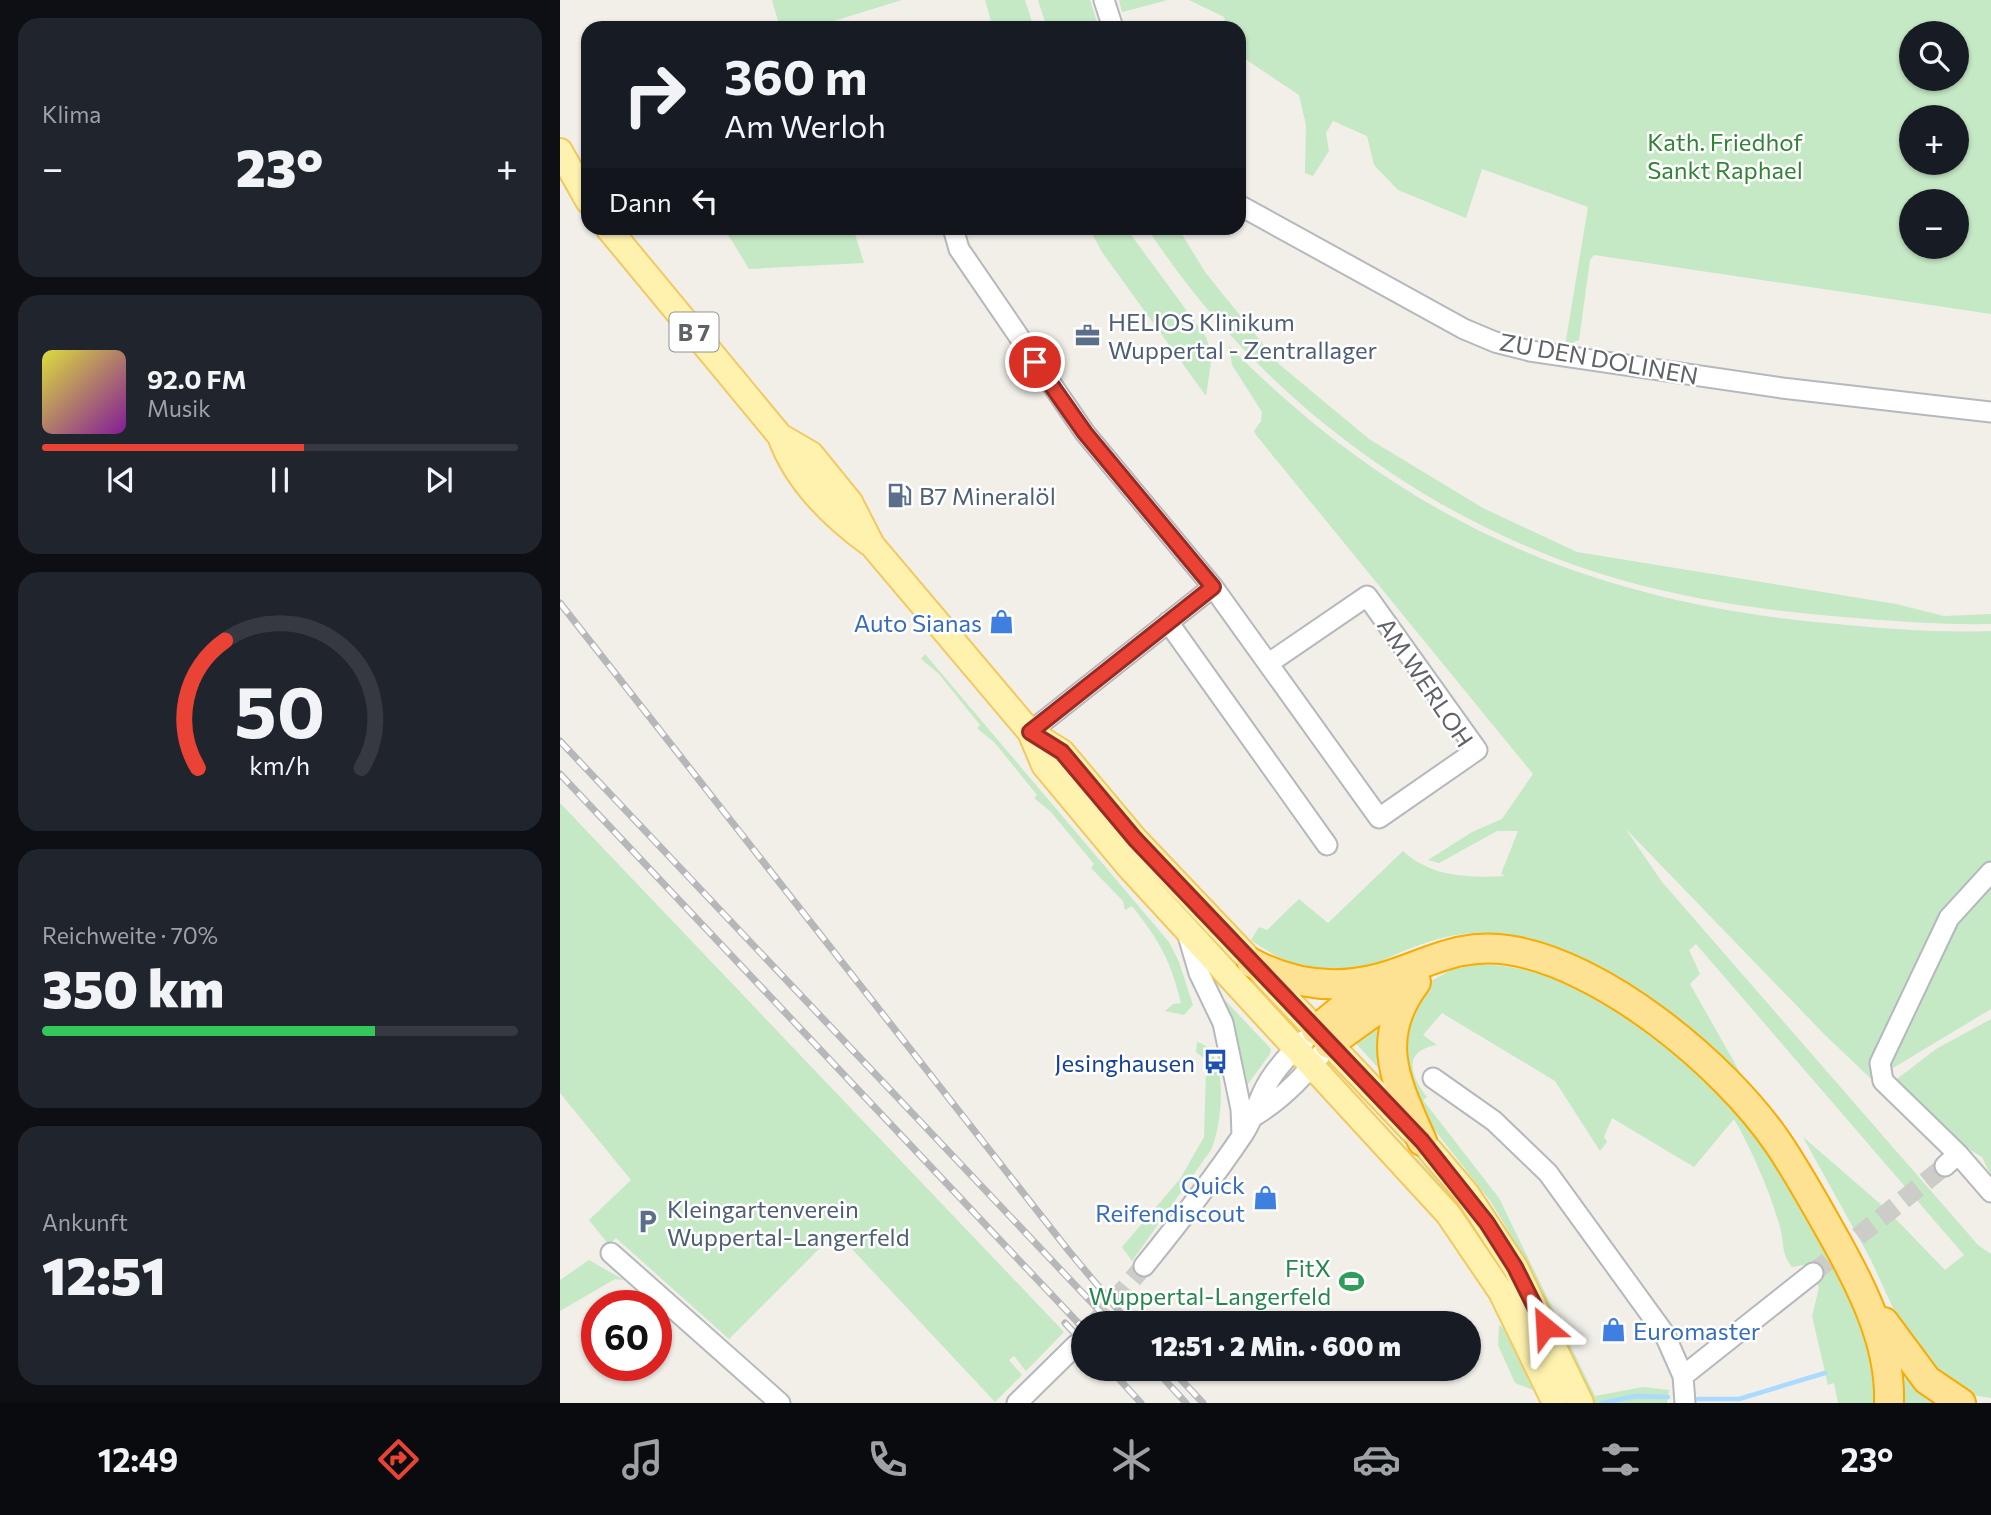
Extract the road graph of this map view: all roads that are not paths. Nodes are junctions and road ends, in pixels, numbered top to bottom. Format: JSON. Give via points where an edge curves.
{"nodes":[{"id":1,"x":1104,"y":0,"type":"edge"},
{"id":2,"x":1111,"y":21,"type":"edge"},
{"id":3,"x":560,"y":151,"type":"edge"},
{"id":4,"x":581,"y":188,"type":"edge"},
{"id":5,"x":1246,"y":209,"type":"edge"},
{"id":6,"x":614,"y":235,"type":"edge"},
{"id":7,"x":955,"y":235,"type":"edge"},
{"id":8,"x":1991,"y":412,"type":"edge"},
{"id":9,"x":1213,"y":587,"type":"junction"},
{"id":10,"x":1168,"y":622,"type":"junction"},
{"id":11,"x":1269,"y":663,"type":"junction"},
{"id":12,"x":1030,"y":732,"type":"junction"},
{"id":13,"x":1327,"y":845,"type":"dead end"},
{"id":14,"x":1991,"y":872,"type":"edge"},
{"id":15,"x":1185,"y":928,"type":"junction"},
{"id":16,"x":1450,"y":952,"type":"junction"},
{"id":17,"x":1252,"y":964,"type":"junction"},
{"id":18,"x":1380,"y":978,"type":"junction"},
{"id":19,"x":1416,"y":982,"type":"junction"},
{"id":20,"x":1314,"y":1047,"type":"junction"},
{"id":21,"x":1433,"y":1078,"type":"dead end"},
{"id":22,"x":1242,"y":1135,"type":"junction"},
{"id":23,"x":1422,"y":1141,"type":"junction"},
{"id":24,"x":1991,"y":1192,"type":"edge"},
{"id":25,"x":611,"y":1253,"type":"dead end"},
{"id":26,"x":1144,"y":1266,"type":"tunnel mouth"},
{"id":27,"x":1813,"y":1273,"type":"tunnel mouth"},
{"id":28,"x":1855,"y":1277,"type":"junction"},
{"id":29,"x":1071,"y":1350,"type":"edge"},
{"id":30,"x":1683,"y":1376,"type":"junction"},
{"id":31,"x":780,"y":1403,"type":"edge"},
{"id":32,"x":1017,"y":1403,"type":"edge"},
{"id":33,"x":1555,"y":1403,"type":"edge"},
{"id":34,"x":1581,"y":1403,"type":"edge"},
{"id":35,"x":1685,"y":1403,"type":"edge"},
{"id":36,"x":1889,"y":1403,"type":"edge"},
{"id":37,"x":1961,"y":1403,"type":"edge"}],
"edges":[{"from":1,"to":2,"type":"street"},
{"from":3,"to":4,"type":"main road"},
{"from":5,"to":8,"type":"street","name":"ZU DEN DOLINEN","via":[[1495,342],[1782,388]]},
{"from":6,"to":12,"type":"main road","number":"B 7","via":[[780,436],[811,454],[850,502],[872,545]]},
{"from":7,"to":9,"type":"street","name":"AM WERLOH","via":[[959,249],[1085,433]]},
{"from":9,"to":10,"type":"street"},
{"from":9,"to":11,"type":"street","name":"AM WERLOH"},
{"from":10,"to":12,"type":"street"},
{"from":10,"to":13,"type":"street"},
{"from":11,"to":11,"type":"street","name":"AM WERLOH","via":[[1367,596],[1476,750],[1379,818]]},
{"from":12,"to":15,"type":"main road","number":"B 7","via":[[1044,765]]},
{"from":12,"to":17,"type":"main road","number":"B 7","via":[[1062,752],[1135,839]]},
{"from":14,"to":24,"type":"street","via":[[1949,918],[1880,1063],[1883,1081],[1951,1160]]},
{"from":15,"to":20,"type":"main road","number":"B 7"},
{"from":15,"to":22,"type":"street","via":[[1199,973],[1223,1023]]},
{"from":16,"to":18,"type":"highway"},
{"from":16,"to":19,"type":"highway"},
{"from":16,"to":28,"type":"highway","via":[[1507,950],[1541,958],[1615,992],[1682,1042],[1777,1142]]},
{"from":17,"to":18,"type":"highway","via":[[1322,986]]},
{"from":17,"to":20,"type":"main road","number":"B 7"},
{"from":18,"to":20,"type":"highway"},
{"from":19,"to":20,"type":"highway"},
{"from":19,"to":23,"type":"highway","via":[[1404,998],[1390,1047],[1395,1082]]},
{"from":20,"to":22,"type":"street","via":[[1263,1092]]},
{"from":20,"to":23,"type":"main road"},
{"from":20,"to":33,"type":"main road","via":[[1472,1246],[1516,1318]]},
{"from":21,"to":30,"type":"street","via":[[1494,1121],[1548,1173],[1664,1333]]},
{"from":22,"to":26,"type":"street"},
{"from":23,"to":34,"type":"main road","via":[[1466,1194],[1515,1267]]},
{"from":25,"to":31,"type":"street"},
{"from":27,"to":30,"type":"street"},
{"from":28,"to":36,"type":"highway","via":[[1886,1357]]},
{"from":28,"to":37,"type":"highway","via":[[1908,1358],[1934,1387]]},
{"from":29,"to":32,"type":"street"},
{"from":30,"to":35,"type":"street"}]}
